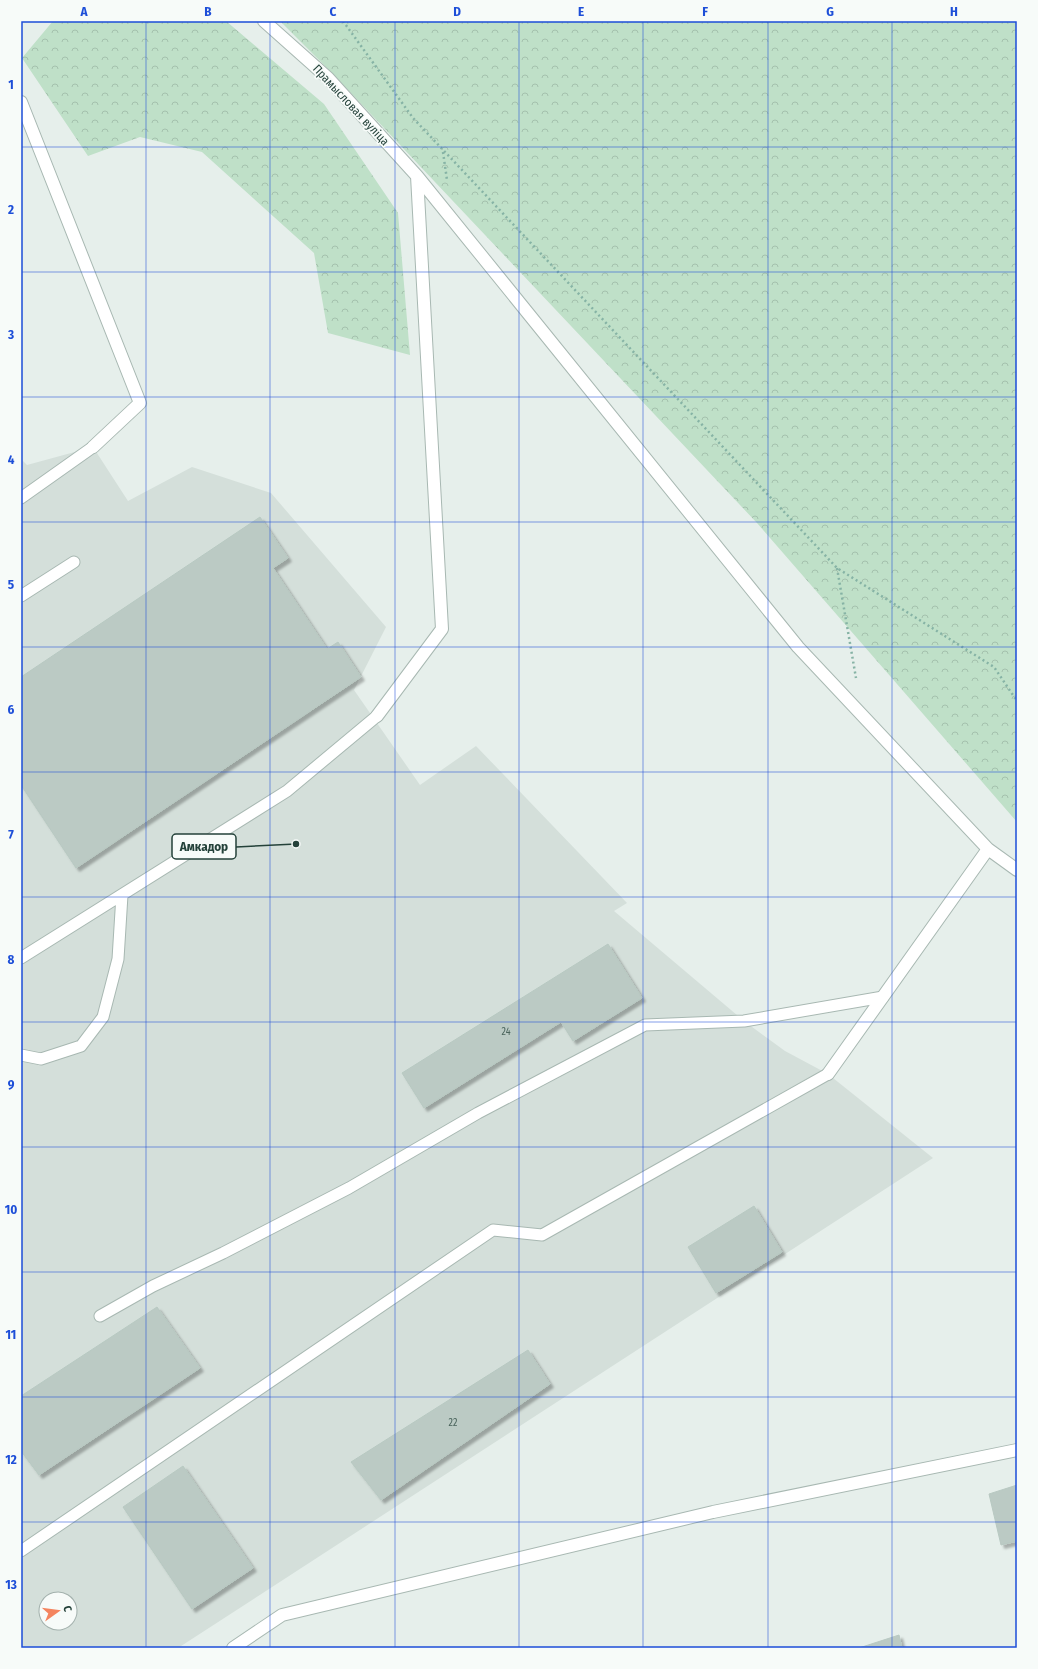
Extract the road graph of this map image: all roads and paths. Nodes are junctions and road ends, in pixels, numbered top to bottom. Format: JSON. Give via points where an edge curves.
{"nodes":[{"id":1,"x":264,"y":21,"type":"edge"},
{"id":2,"x":343,"y":21,"type":"edge"},
{"id":3,"x":21,"y":102,"type":"edge"},
{"id":4,"x":417,"y":176,"type":"junction"},
{"id":5,"x":93,"y":448,"type":"joint"},
{"id":6,"x":21,"y":498,"type":"edge"},
{"id":7,"x":74,"y":562,"type":"dead end"},
{"id":8,"x":837,"y":568,"type":"junction"},
{"id":9,"x":21,"y":596,"type":"edge"},
{"id":10,"x":1017,"y":701,"type":"edge"},
{"id":11,"x":377,"y":716,"type":"joint"},
{"id":12,"x":862,"y":716,"type":"junction"},
{"id":13,"x":988,"y":849,"type":"junction"},
{"id":14,"x":1017,"y":870,"type":"edge"},
{"id":15,"x":122,"y":895,"type":"junction"},
{"id":16,"x":21,"y":958,"type":"edge"},
{"id":17,"x":883,"y":996,"type":"junction"},
{"id":18,"x":21,"y":1055,"type":"edge"},
{"id":19,"x":828,"y":1074,"type":"joint"},
{"id":20,"x":100,"y":1316,"type":"dead end"},
{"id":21,"x":1017,"y":1450,"type":"edge"},
{"id":22,"x":21,"y":1551,"type":"edge"},
{"id":23,"x":233,"y":1648,"type":"edge"}],
"edges":[{"from":1,"to":4,"type":"street","name":"Прамысловая вуліца","via":[[328,78]]},
{"from":2,"to":8,"type":"path","via":[[412,118]]},
{"from":3,"to":5,"type":"street","via":[[140,403]]},
{"from":4,"to":11,"type":"street","via":[[442,629]]},
{"from":4,"to":12,"type":"street","name":"Прамысловая вуліца","via":[[798,647]]},
{"from":5,"to":6,"type":"lane"},
{"from":7,"to":9,"type":"lane"},
{"from":8,"to":10,"type":"path","via":[[994,666]]},
{"from":8,"to":12,"type":"path"},
{"from":11,"to":15,"type":"lane","via":[[287,791]]},
{"from":12,"to":13,"type":"street","name":"Прамысловая вуліца"},
{"from":13,"to":14,"type":"street","name":"Прамысловая вуліца"},
{"from":13,"to":17,"type":"street"},
{"from":15,"to":16,"type":"lane"},
{"from":15,"to":18,"type":"lane","via":[[118,959],[103,1017],[81,1046],[41,1059]]},
{"from":17,"to":19,"type":"street"},
{"from":17,"to":20,"type":"lane","via":[[744,1021],[645,1025],[478,1113],[349,1188],[153,1286]]},
{"from":19,"to":22,"type":"lane","via":[[542,1235],[493,1230]]},
{"from":21,"to":23,"type":"street","via":[[713,1512],[282,1615]]}]}
